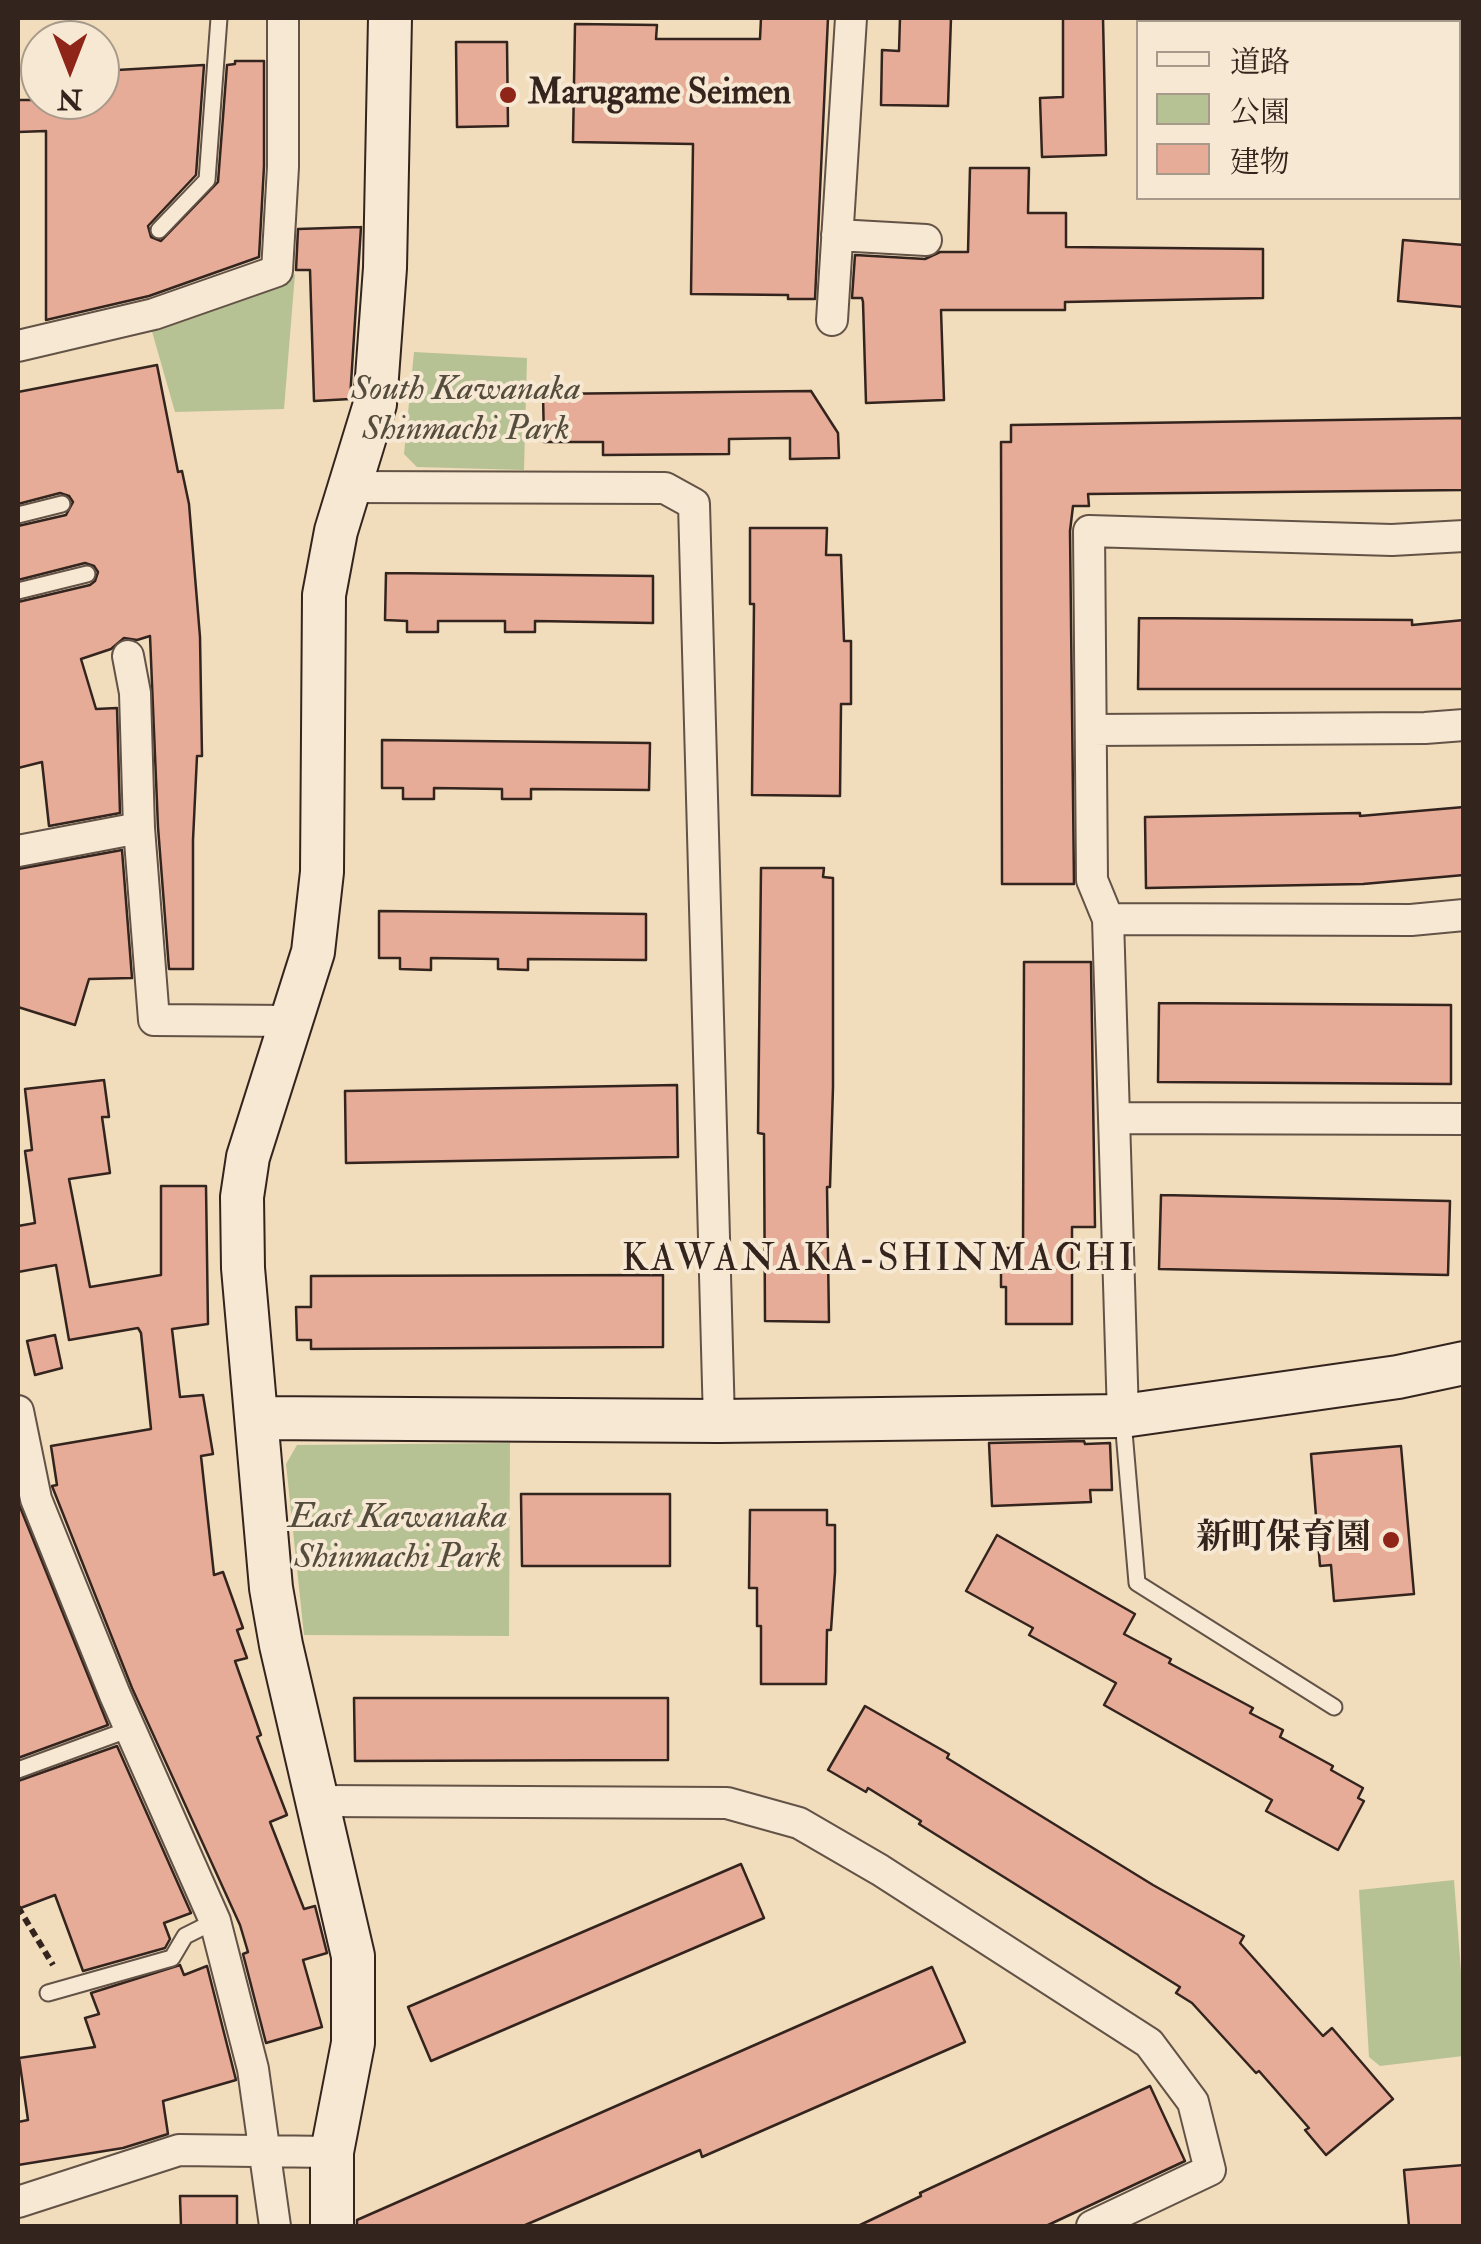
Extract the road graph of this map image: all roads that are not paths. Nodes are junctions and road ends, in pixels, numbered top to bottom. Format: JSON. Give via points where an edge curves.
{"nodes":[{"id":1,"x":219,"y":18,"type":"edge"},
{"id":2,"x":283,"y":18,"type":"edge"},
{"id":3,"x":390,"y":18,"type":"edge"},
{"id":4,"x":851,"y":18,"type":"edge"},
{"id":5,"x":159,"y":230,"type":"dead end"},
{"id":6,"x":837,"y":235,"type":"junction"},
{"id":7,"x":926,"y":240,"type":"dead end"},
{"id":8,"x":832,"y":320,"type":"dead end"},
{"id":9,"x":18,"y":346,"type":"edge"},
{"id":10,"x":349,"y":487,"type":"junction"},
{"id":11,"x":62,"y":504,"type":"dead end"},
{"id":12,"x":18,"y":514,"type":"edge"},
{"id":13,"x":1464,"y":536,"type":"edge"},
{"id":14,"x":86,"y":574,"type":"dead end"},
{"id":15,"x":18,"y":591,"type":"edge"},
{"id":16,"x":128,"y":656,"type":"dead end"},
{"id":17,"x":1464,"y":725,"type":"edge"},
{"id":18,"x":1091,"y":730,"type":"junction"},
{"id":19,"x":140,"y":828,"type":"junction"},
{"id":20,"x":18,"y":851,"type":"edge"},
{"id":21,"x":1464,"y":915,"type":"edge"},
{"id":22,"x":1108,"y":919,"type":"junction"},
{"id":23,"x":292,"y":1022,"type":"junction"},
{"id":24,"x":1114,"y":1118,"type":"junction"},
{"id":25,"x":1464,"y":1119,"type":"edge"},
{"id":26,"x":1464,"y":1363,"type":"edge"},
{"id":27,"x":18,"y":1411,"type":"edge"},
{"id":28,"x":1123,"y":1416,"type":"junction"},
{"id":29,"x":256,"y":1418,"type":"junction"},
{"id":30,"x":719,"y":1421,"type":"junction"},
{"id":31,"x":1334,"y":1707,"type":"dead end"},
{"id":32,"x":130,"y":1728,"type":"junction"},
{"id":33,"x":18,"y":1770,"type":"edge"},
{"id":34,"x":319,"y":1801,"type":"junction"},
{"id":35,"x":215,"y":1921,"type":"junction"},
{"id":36,"x":48,"y":1993,"type":"dead end"},
{"id":37,"x":263,"y":2149,"type":"junction"},
{"id":38,"x":332,"y":2152,"type":"junction"},
{"id":39,"x":18,"y":2202,"type":"edge"},
{"id":40,"x":275,"y":2226,"type":"edge"},
{"id":41,"x":332,"y":2226,"type":"edge"},
{"id":42,"x":1092,"y":2226,"type":"edge"}],
"edges":[{"from":1,"to":5,"type":"lane","via":[[207,180]]},
{"from":2,"to":9,"type":"street","via":[[277,271],[154,314]]},
{"from":3,"to":10,"type":"street","via":[[375,404]]},
{"from":4,"to":6,"type":"street"},
{"from":6,"to":7,"type":"street"},
{"from":6,"to":8,"type":"street"},
{"from":10,"to":23,"type":"street","via":[[324,595],[322,872],[313,952]]},
{"from":10,"to":30,"type":"street","via":[[666,488],[694,504]]},
{"from":11,"to":12,"type":"lane"},
{"from":13,"to":18,"type":"street","via":[[1089,531]]},
{"from":14,"to":15,"type":"lane"},
{"from":16,"to":19,"type":"street"},
{"from":17,"to":18,"type":"street"},
{"from":18,"to":22,"type":"street","via":[[1092,880]]},
{"from":19,"to":20,"type":"street"},
{"from":19,"to":23,"type":"street","via":[[154,1020]]},
{"from":21,"to":22,"type":"street"},
{"from":22,"to":24,"type":"street"},
{"from":23,"to":29,"type":"street","via":[[248,1157],[242,1197]]},
{"from":24,"to":25,"type":"street"},
{"from":24,"to":28,"type":"street"},
{"from":26,"to":28,"type":"street"},
{"from":27,"to":32,"type":"street","via":[[36,1499]]},
{"from":28,"to":30,"type":"street"},
{"from":28,"to":31,"type":"lane","via":[[1138,1583]]},
{"from":29,"to":30,"type":"street"},
{"from":29,"to":34,"type":"street","via":[[278,1626]]},
{"from":32,"to":33,"type":"lane"},
{"from":32,"to":35,"type":"street"},
{"from":34,"to":38,"type":"street","via":[[352,1956],[352,2043]]},
{"from":34,"to":42,"type":"street","via":[[726,1803],[800,1823],[1149,2043],[1194,2102],[1210,2170]]},
{"from":35,"to":36,"type":"lane","via":[[184,1936],[172,1958]]},
{"from":35,"to":37,"type":"street","via":[[254,2070]]},
{"from":37,"to":38,"type":"street"},
{"from":37,"to":39,"type":"street","via":[[179,2150]]},
{"from":37,"to":40,"type":"street"},
{"from":38,"to":41,"type":"street"}]}
